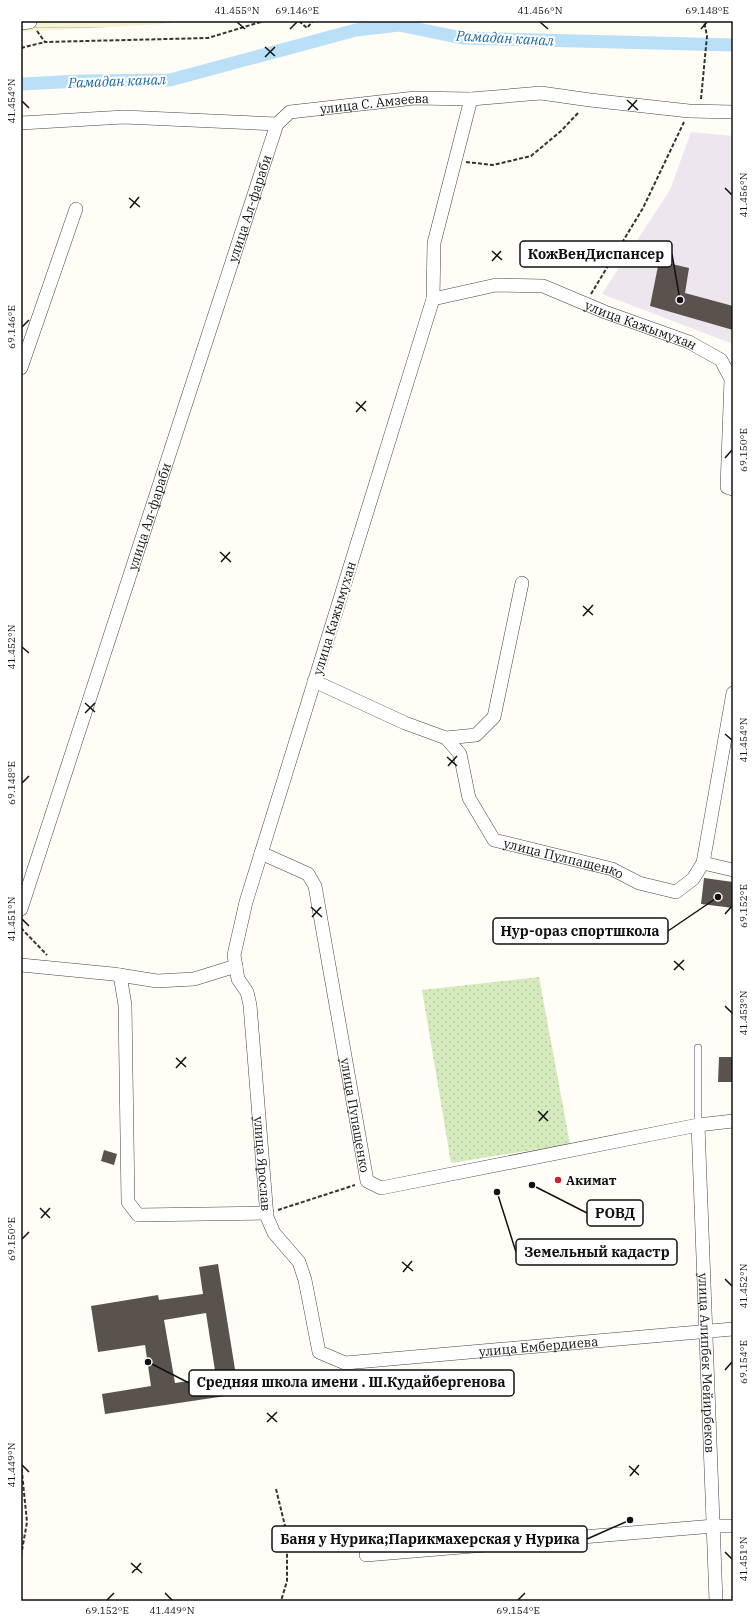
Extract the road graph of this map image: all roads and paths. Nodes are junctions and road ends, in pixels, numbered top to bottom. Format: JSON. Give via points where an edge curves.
{"nodes":[{"id":1,"x":264,"y":21,"type":"edge"},
{"id":2,"x":299,"y":21,"type":"edge"},
{"id":3,"x":313,"y":21,"type":"edge"},
{"id":4,"x":704,"y":21,"type":"edge"},
{"id":5,"x":26,"y":22,"type":"edge"},
{"id":6,"x":45,"y":42,"type":"junction"},
{"id":7,"x":21,"y":48,"type":"edge"},
{"id":8,"x":471,"y":99,"type":"junction"},
{"id":9,"x":590,"y":100,"type":"junction"},
{"id":10,"x":695,"y":111,"type":"junction"},
{"id":11,"x":733,"y":112,"type":"edge"},
{"id":12,"x":21,"y":123,"type":"edge"},
{"id":13,"x":277,"y":124,"type":"junction"},
{"id":14,"x":455,"y":160,"type":"junction"},
{"id":15,"x":76,"y":209,"type":"dead end"},
{"id":16,"x":433,"y":299,"type":"junction"},
{"id":17,"x":586,"y":304,"type":"junction"},
{"id":18,"x":21,"y":368,"type":"edge"},
{"id":19,"x":730,"y":488,"type":"edge"},
{"id":20,"x":522,"y":583,"type":"dead end"},
{"id":21,"x":314,"y":681,"type":"junction"},
{"id":22,"x":733,"y":693,"type":"edge"},
{"id":23,"x":446,"y":738,"type":"junction"},
{"id":24,"x":261,"y":853,"type":"junction"},
{"id":25,"x":703,"y":863,"type":"junction"},
{"id":26,"x":733,"y":870,"type":"edge"},
{"id":27,"x":21,"y":909,"type":"edge"},
{"id":28,"x":21,"y":928,"type":"edge"},
{"id":29,"x":237,"y":938,"type":"joint"},
{"id":30,"x":21,"y":965,"type":"edge"},
{"id":31,"x":236,"y":966,"type":"junction"},
{"id":32,"x":60,"y":968,"type":"junction"},
{"id":33,"x":120,"y":975,"type":"junction"},
{"id":34,"x":698,"y":1048,"type":"dead end"},
{"id":35,"x":733,"y":1121,"type":"edge"},
{"id":36,"x":698,"y":1125,"type":"junction"},
{"id":37,"x":367,"y":1181,"type":"junction"},
{"id":38,"x":267,"y":1213,"type":"junction"},
{"id":39,"x":733,"y":1329,"type":"edge"},
{"id":40,"x":707,"y":1332,"type":"junction"},
{"id":41,"x":344,"y":1363,"type":"joint"},
{"id":42,"x":21,"y":1462,"type":"edge"},
{"id":43,"x":276,"y":1488,"type":"dead end"},
{"id":44,"x":714,"y":1526,"type":"junction"},
{"id":45,"x":733,"y":1526,"type":"edge"},
{"id":46,"x":366,"y":1555,"type":"dead end"},
{"id":47,"x":21,"y":1556,"type":"edge"},
{"id":48,"x":281,"y":1601,"type":"edge"},
{"id":49,"x":716,"y":1601,"type":"edge"}],
"edges":[{"from":1,"to":6,"type":"path","via":[[208,38]]},
{"from":2,"to":3,"type":"path","via":[[307,28]]},
{"from":4,"to":10,"type":"path","via":[[707,36]]},
{"from":5,"to":6,"type":"path"},
{"from":6,"to":7,"type":"path"},
{"from":8,"to":9,"type":"street","name":"улица С. Амзеева","via":[[541,93]]},
{"from":8,"to":13,"type":"street","name":"улица С. Амзеева","via":[[415,98],[290,112]]},
{"from":8,"to":14,"type":"street","name":"улица Кажымухан"},
{"from":9,"to":10,"type":"street","name":"улица С. Амзеева"},
{"from":9,"to":14,"type":"path","via":[[561,131],[531,156],[493,166]]},
{"from":10,"to":11,"type":"street","name":"улица С. Амзеева"},
{"from":10,"to":17,"type":"path","via":[[643,208]]},
{"from":12,"to":13,"type":"street","via":[[124,117]]},
{"from":13,"to":27,"type":"street","name":"улица Ал-фараби"},
{"from":14,"to":16,"type":"street","name":"улица Кажымухан","via":[[434,243]]},
{"from":15,"to":18,"type":"street"},
{"from":16,"to":17,"type":"street","name":"улица Кажымухан","via":[[496,285],[542,286]]},
{"from":16,"to":21,"type":"street","name":"улица Кажымухан"},
{"from":17,"to":19,"type":"street","name":"улица Кажымухан","via":[[689,342],[721,360],[731,379]]},
{"from":20,"to":23,"type":"street","via":[[494,716],[476,735]]},
{"from":21,"to":23,"type":"street","name":"улица Пулпащенко","via":[[405,723]]},
{"from":21,"to":24,"type":"street","name":"улица Кажымухан"},
{"from":22,"to":25,"type":"street","name":"улица Пулпащенко"},
{"from":23,"to":25,"type":"street","name":"улица Пулпащенко","via":[[460,754],[469,798],[494,840],[612,869],[639,883],[676,892],[693,879]]},
{"from":24,"to":29,"type":"street","name":"улица Кажымухан"},
{"from":24,"to":37,"type":"street","name":"улица Пупащенко","via":[[308,874],[315,886]]},
{"from":25,"to":26,"type":"street"},
{"from":28,"to":32,"type":"path"},
{"from":29,"to":31,"type":"street","name":"улица Ярослав","via":[[234,955]]},
{"from":30,"to":32,"type":"street"},
{"from":31,"to":33,"type":"street","via":[[194,979],[157,981]]},
{"from":31,"to":38,"type":"street","name":"улица Ярослав","via":[[238,979],[247,992],[250,1005]]},
{"from":32,"to":33,"type":"street"},
{"from":33,"to":38,"type":"street","via":[[125,1005],[128,1202],[138,1215]]},
{"from":34,"to":36,"type":"lane"},
{"from":35,"to":36,"type":"street","name":"улица Пупащенко"},
{"from":36,"to":37,"type":"street","name":"улица Пупащенко","via":[[381,1188]]},
{"from":36,"to":40,"type":"street","name":"улица Алипбек Мейирбеков"},
{"from":37,"to":38,"type":"path"},
{"from":38,"to":41,"type":"street","name":"улица Ярослав","via":[[274,1233],[299,1262],[319,1352]]},
{"from":39,"to":40,"type":"street","name":"улица Ембердиева"},
{"from":40,"to":41,"type":"street","name":"улица Ембердиева"},
{"from":40,"to":44,"type":"street","name":"улица Алипбек Мейирбеков"},
{"from":42,"to":47,"type":"path","via":[[27,1522]]},
{"from":43,"to":48,"type":"path","via":[[287,1534],[287,1581]]},
{"from":44,"to":45,"type":"street"},
{"from":44,"to":46,"type":"street"},
{"from":44,"to":49,"type":"street","name":"улица Алипбек Мейирбеков"}]}
